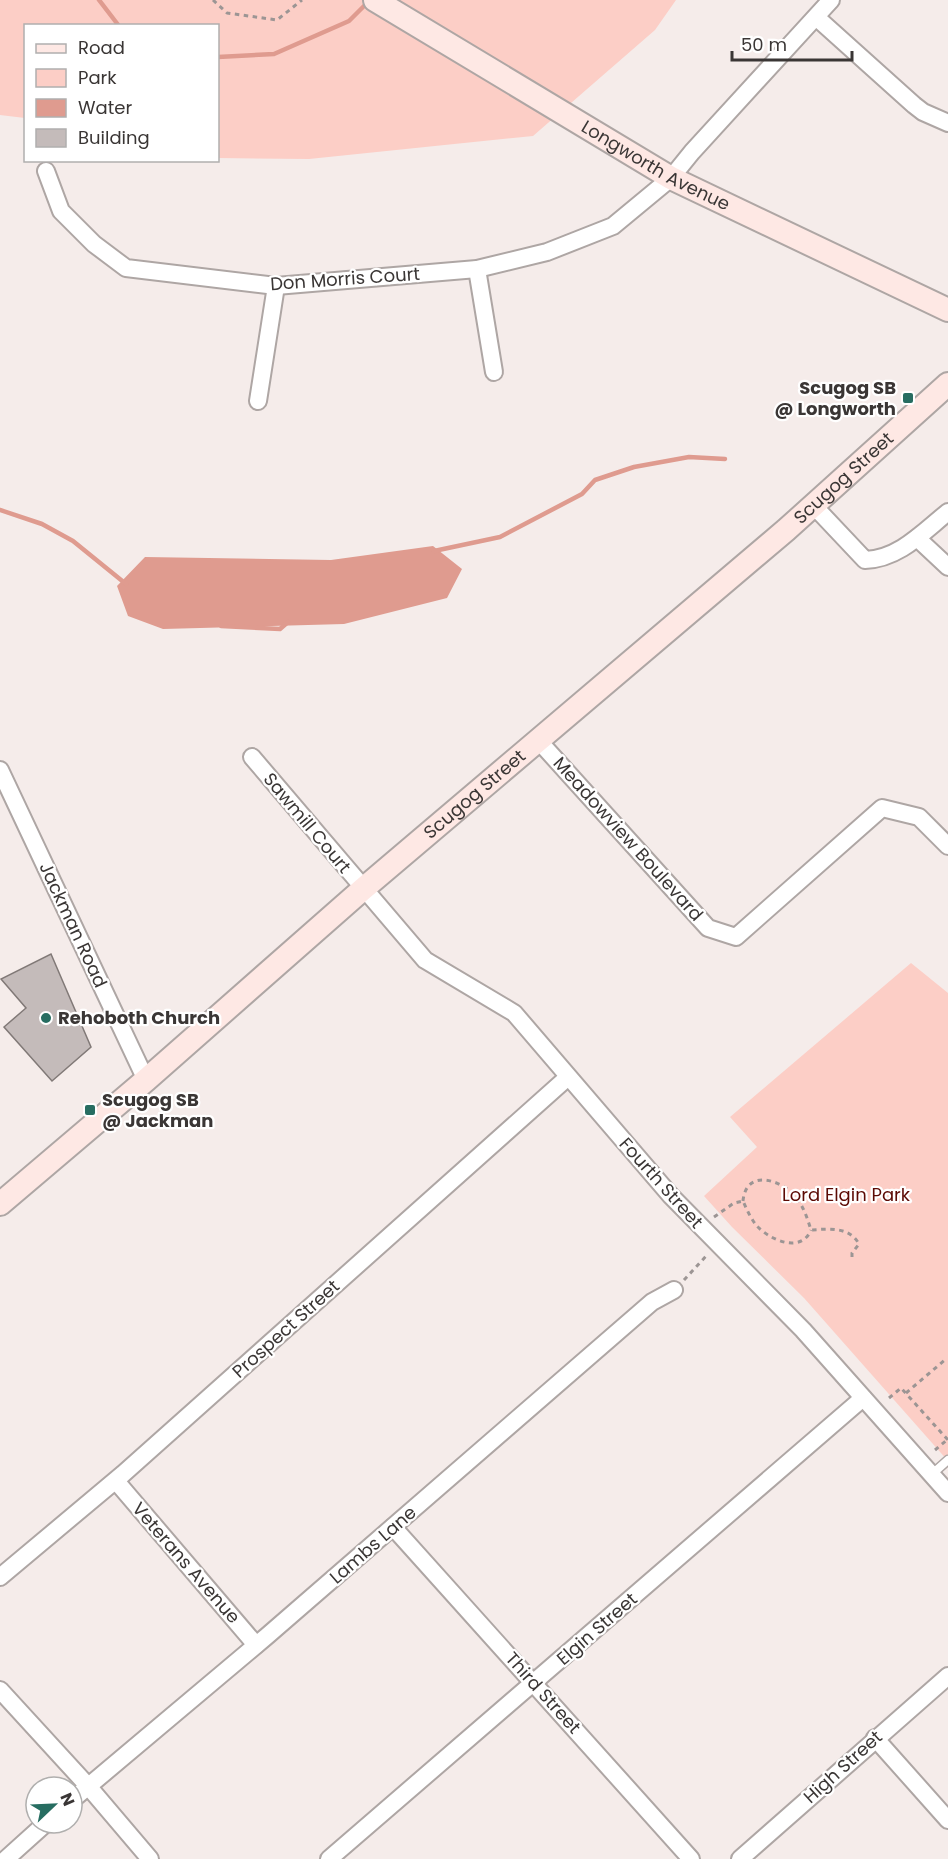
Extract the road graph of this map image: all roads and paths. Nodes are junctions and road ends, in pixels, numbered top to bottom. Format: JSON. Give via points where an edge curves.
{"nodes":[{"id":1,"x":213,"y":0,"type":"edge"},
{"id":2,"x":302,"y":0,"type":"edge"},
{"id":3,"x":375,"y":0,"type":"edge"},
{"id":4,"x":831,"y":0,"type":"edge"},
{"id":5,"x":816,"y":17,"type":"junction"},
{"id":6,"x":948,"y":123,"type":"edge"},
{"id":7,"x":46,"y":171,"type":"dead end"},
{"id":8,"x":671,"y":178,"type":"junction"},
{"id":9,"x":477,"y":269,"type":"junction"},
{"id":10,"x":276,"y":286,"type":"junction"},
{"id":11,"x":948,"y":310,"type":"edge"},
{"id":12,"x":494,"y":372,"type":"dead end"},
{"id":13,"x":948,"y":384,"type":"edge"},
{"id":14,"x":258,"y":401,"type":"dead end"},
{"id":15,"x":814,"y":506,"type":"junction"},
{"id":16,"x":948,"y":512,"type":"edge"},
{"id":17,"x":917,"y":538,"type":"junction"},
{"id":18,"x":948,"y":567,"type":"edge"},
{"id":19,"x":538,"y":740,"type":"junction"},
{"id":20,"x":252,"y":757,"type":"dead end"},
{"id":21,"x":0,"y":770,"type":"edge"},
{"id":22,"x":948,"y":846,"type":"edge"},
{"id":23,"x":363,"y":889,"type":"junction"},
{"id":24,"x":568,"y":1077,"type":"junction"},
{"id":25,"x":146,"y":1080,"type":"junction"},
{"id":26,"x":743,"y":1201,"type":"junction"},
{"id":27,"x":0,"y":1204,"type":"edge"},
{"id":28,"x":701,"y":1227,"type":"junction"},
{"id":29,"x":811,"y":1230,"type":"junction"},
{"id":30,"x":717,"y":1244,"type":"junction"},
{"id":31,"x":852,"y":1257,"type":"dead end"},
{"id":32,"x":674,"y":1290,"type":"joint"},
{"id":33,"x":946,"y":1359,"type":"dead end"},
{"id":34,"x":906,"y":1393,"type":"junction"},
{"id":35,"x":863,"y":1398,"type":"junction"},
{"id":36,"x":889,"y":1398,"type":"dead end"},
{"id":37,"x":948,"y":1439,"type":"edge"},
{"id":38,"x":935,"y":1450,"type":"dead end"},
{"id":39,"x":948,"y":1460,"type":"edge"},
{"id":40,"x":932,"y":1475,"type":"junction"},
{"id":41,"x":116,"y":1481,"type":"junction"},
{"id":42,"x":948,"y":1493,"type":"edge"},
{"id":43,"x":393,"y":1527,"type":"junction"},
{"id":44,"x":0,"y":1577,"type":"edge"},
{"id":45,"x":256,"y":1645,"type":"junction"},
{"id":46,"x":948,"y":1676,"type":"edge"},
{"id":47,"x":535,"y":1683,"type":"junction"},
{"id":48,"x":0,"y":1690,"type":"edge"},
{"id":49,"x":875,"y":1738,"type":"junction"},
{"id":50,"x":88,"y":1785,"type":"junction"},
{"id":51,"x":84,"y":1789,"type":"edge"},
{"id":52,"x":948,"y":1820,"type":"edge"},
{"id":53,"x":33,"y":1835,"type":"edge"},
{"id":54,"x":6,"y":1859,"type":"edge"},
{"id":55,"x":150,"y":1859,"type":"edge"},
{"id":56,"x":329,"y":1859,"type":"edge"},
{"id":57,"x":691,"y":1859,"type":"edge"},
{"id":58,"x":740,"y":1859,"type":"edge"}],
"edges":[{"from":1,"to":2,"type":"path","via":[[226,13],[277,20]]},
{"from":3,"to":8,"type":"street","name":"Longworth Avenue"},
{"from":4,"to":5,"type":"street","name":"Don Morris Court"},
{"from":5,"to":6,"type":"street","via":[[914,105]]},
{"from":5,"to":8,"type":"street","name":"Don Morris Court"},
{"from":7,"to":10,"type":"street","name":"Don Morris Court","via":[[61,211],[94,244],[126,268]]},
{"from":8,"to":9,"type":"street","name":"Don Morris Court","via":[[614,226],[547,252]]},
{"from":8,"to":11,"type":"street","name":"Longworth Avenue"},
{"from":9,"to":10,"type":"street","name":"Don Morris Court"},
{"from":9,"to":12,"type":"street"},
{"from":10,"to":14,"type":"street"},
{"from":13,"to":15,"type":"street","name":"Scugog Street"},
{"from":15,"to":17,"type":"street","via":[[865,560],[897,553]]},
{"from":15,"to":19,"type":"street","name":"Scugog Street"},
{"from":16,"to":17,"type":"street"},
{"from":17,"to":18,"type":"street"},
{"from":19,"to":22,"type":"street","name":"Meadowview Boulevard","via":[[708,928],[736,937],[882,808],[919,817]]},
{"from":19,"to":23,"type":"street","name":"Scugog Street"},
{"from":20,"to":23,"type":"street","name":"Sawmill Court"},
{"from":21,"to":25,"type":"street","name":"Jackman Road"},
{"from":23,"to":24,"type":"street","name":"Fourth Street","via":[[424,960],[514,1013]]},
{"from":23,"to":25,"type":"street","name":"Scugog Street"},
{"from":24,"to":28,"type":"street","name":"Fourth Street"},
{"from":24,"to":41,"type":"street","name":"Prospect Street"},
{"from":25,"to":27,"type":"street","name":"Scugog Street"},
{"from":26,"to":28,"type":"path","via":[[724,1209]]},
{"from":26,"to":29,"type":"path","via":[[758,1228],[776,1240],[800,1242]]},
{"from":26,"to":29,"type":"path","via":[[754,1180],[772,1182],[798,1200]]},
{"from":28,"to":30,"type":"street","name":"Fourth Street"},
{"from":29,"to":31,"type":"path","via":[[846,1231],[859,1244]]},
{"from":30,"to":32,"type":"path"},
{"from":30,"to":35,"type":"street","name":"Fourth Street","via":[[803,1330]]},
{"from":32,"to":43,"type":"street","name":"Lambs Lane","via":[[652,1302]]},
{"from":33,"to":34,"type":"path"},
{"from":34,"to":36,"type":"path","via":[[901,1388]]},
{"from":34,"to":37,"type":"path"},
{"from":35,"to":40,"type":"street","name":"Fourth Street"},
{"from":35,"to":47,"type":"street","name":"Elgin Street"},
{"from":37,"to":38,"type":"path"},
{"from":39,"to":40,"type":"lane"},
{"from":40,"to":42,"type":"street","name":"Fourth Street"},
{"from":41,"to":44,"type":"street","name":"Prospect Street"},
{"from":41,"to":45,"type":"street","name":"Veterans Avenue"},
{"from":43,"to":45,"type":"street","name":"Lambs Lane"},
{"from":43,"to":47,"type":"street","name":"Third Street"},
{"from":45,"to":50,"type":"street","name":"Lambs Lane"},
{"from":46,"to":49,"type":"street","name":"High Street"},
{"from":47,"to":56,"type":"street","name":"Elgin Street"},
{"from":47,"to":57,"type":"street","name":"Third Street"},
{"from":48,"to":50,"type":"street"},
{"from":49,"to":52,"type":"street"},
{"from":49,"to":58,"type":"street","name":"High Street"},
{"from":50,"to":51,"type":"street","name":"Lambs Lane"},
{"from":50,"to":55,"type":"street"},
{"from":53,"to":54,"type":"street"}]}
